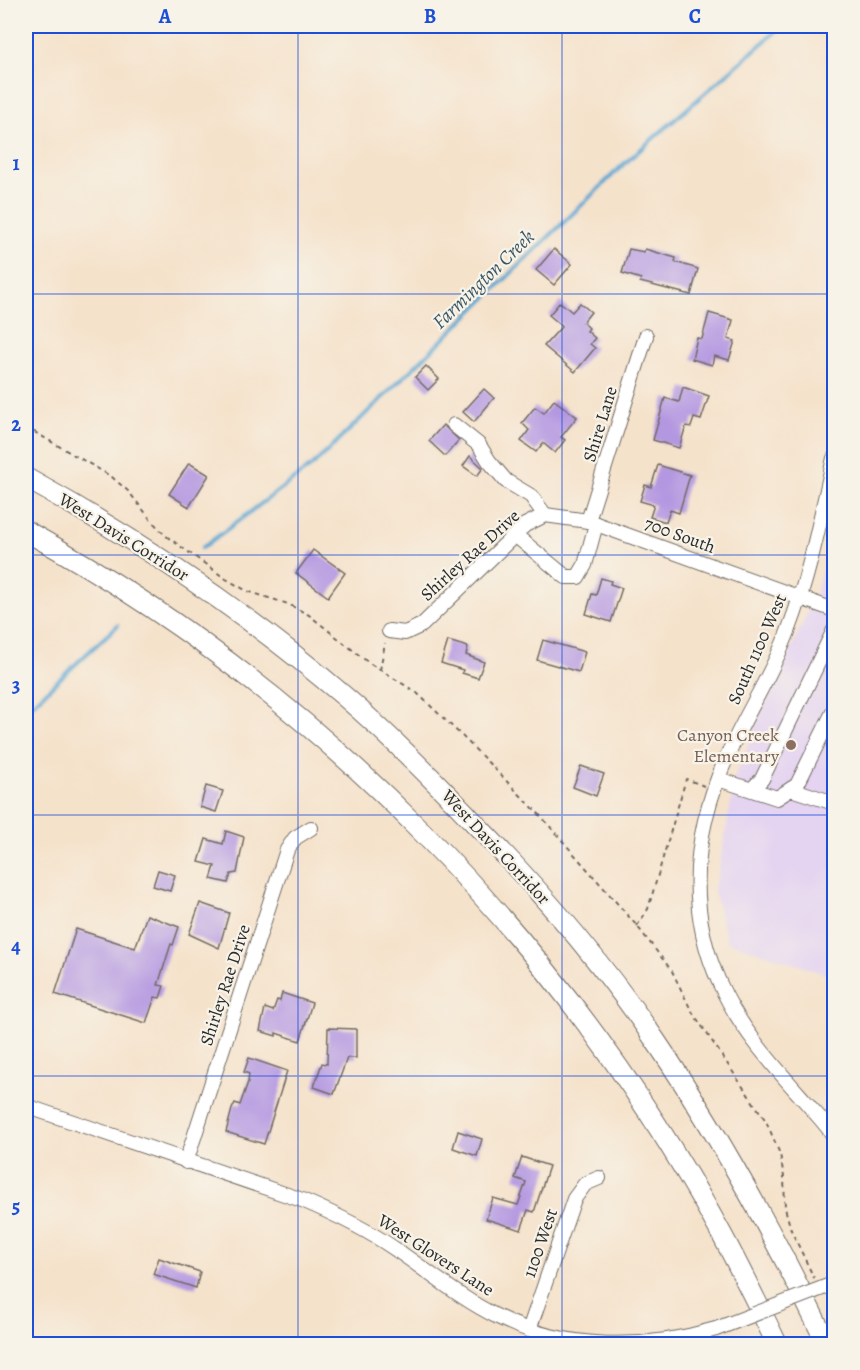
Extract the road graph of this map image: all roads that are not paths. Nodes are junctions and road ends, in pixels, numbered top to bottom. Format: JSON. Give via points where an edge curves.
{"nodes":[{"id":1,"x":646,"y":336,"type":"dead end"},
{"id":2,"x":454,"y":425,"type":"dead end"},
{"id":3,"x":834,"y":458,"type":"edge"},
{"id":4,"x":26,"y":478,"type":"edge"},
{"id":5,"x":830,"y":499,"type":"edge"},
{"id":6,"x":545,"y":515,"type":"junction"},
{"id":7,"x":592,"y":523,"type":"junction"},
{"id":8,"x":26,"y":531,"type":"edge"},
{"id":9,"x":514,"y":535,"type":"junction"},
{"id":10,"x":800,"y":597,"type":"junction"},
{"id":11,"x":834,"y":610,"type":"edge"},
{"id":12,"x":834,"y":630,"type":"edge"},
{"id":13,"x":389,"y":631,"type":"road end"},
{"id":14,"x":834,"y":710,"type":"edge"},
{"id":15,"x":716,"y":784,"type":"junction"},
{"id":16,"x":752,"y":789,"type":"junction"},
{"id":17,"x":791,"y":789,"type":"junction"},
{"id":18,"x":834,"y":803,"type":"edge"},
{"id":19,"x":311,"y":828,"type":"dead end"},
{"id":20,"x":26,"y":1106,"type":"edge"},
{"id":21,"x":834,"y":1134,"type":"edge"},
{"id":22,"x":186,"y":1162,"type":"junction"},
{"id":23,"x":599,"y":1178,"type":"dead end"},
{"id":24,"x":834,"y":1284,"type":"edge"},
{"id":25,"x":529,"y":1330,"type":"junction"},
{"id":26,"x":777,"y":1344,"type":"edge"},
{"id":27,"x":827,"y":1344,"type":"edge"}],
"edges":[{"from":1,"to":7,"type":"street","name":"Shire Lane"},
{"from":2,"to":6,"type":"street","via":[[478,445],[506,481],[531,496]]},
{"from":3,"to":5,"type":"street","name":"South 1100 West"},
{"from":4,"to":27,"type":"highway","name":"West Davis Corridor","via":[[144,548],[306,664],[404,751],[522,873],[595,957],[687,1087],[762,1215]]},
{"from":5,"to":10,"type":"street","name":"South 1100 West"},
{"from":6,"to":7,"type":"street","name":"700 South"},
{"from":6,"to":9,"type":"street","name":"Shirley Rae Drive"},
{"from":7,"to":9,"type":"street","name":"Shire Lane","via":[[585,565],[578,577],[567,577]]},
{"from":7,"to":10,"type":"street","name":"700 South"},
{"from":8,"to":26,"type":"highway","via":[[159,613],[271,697],[379,790],[472,884],[564,994],[633,1092],[720,1232]]},
{"from":9,"to":13,"type":"street","name":"Shirley Rae Drive","via":[[422,625],[405,633]]},
{"from":10,"to":11,"type":"street","name":"700 South"},
{"from":10,"to":15,"type":"street","name":"South 1100 West","via":[[776,661]]},
{"from":12,"to":16,"type":"street","via":[[762,780]]},
{"from":14,"to":17,"type":"street","via":[[797,785]]},
{"from":15,"to":16,"type":"street"},
{"from":15,"to":21,"type":"street","name":"South 1100 West","via":[[701,833],[697,865],[700,918],[708,954],[728,1002],[752,1038]]},
{"from":16,"to":17,"type":"street","via":[[777,798]]},
{"from":17,"to":18,"type":"street"},
{"from":19,"to":22,"type":"street","name":"Shirley Rae Drive","via":[[295,838],[287,850]]},
{"from":20,"to":22,"type":"street","name":"West Glovers Lane"},
{"from":22,"to":25,"type":"street","name":"West Glovers Lane","via":[[302,1200],[348,1221],[477,1305]]},
{"from":23,"to":25,"type":"street","name":"1100 West","via":[[585,1184],[574,1199]]},
{"from":24,"to":25,"type":"street","name":"West Glovers Lane","bridge":true,"via":[[716,1329],[680,1338],[624,1344],[586,1342]]}]}
